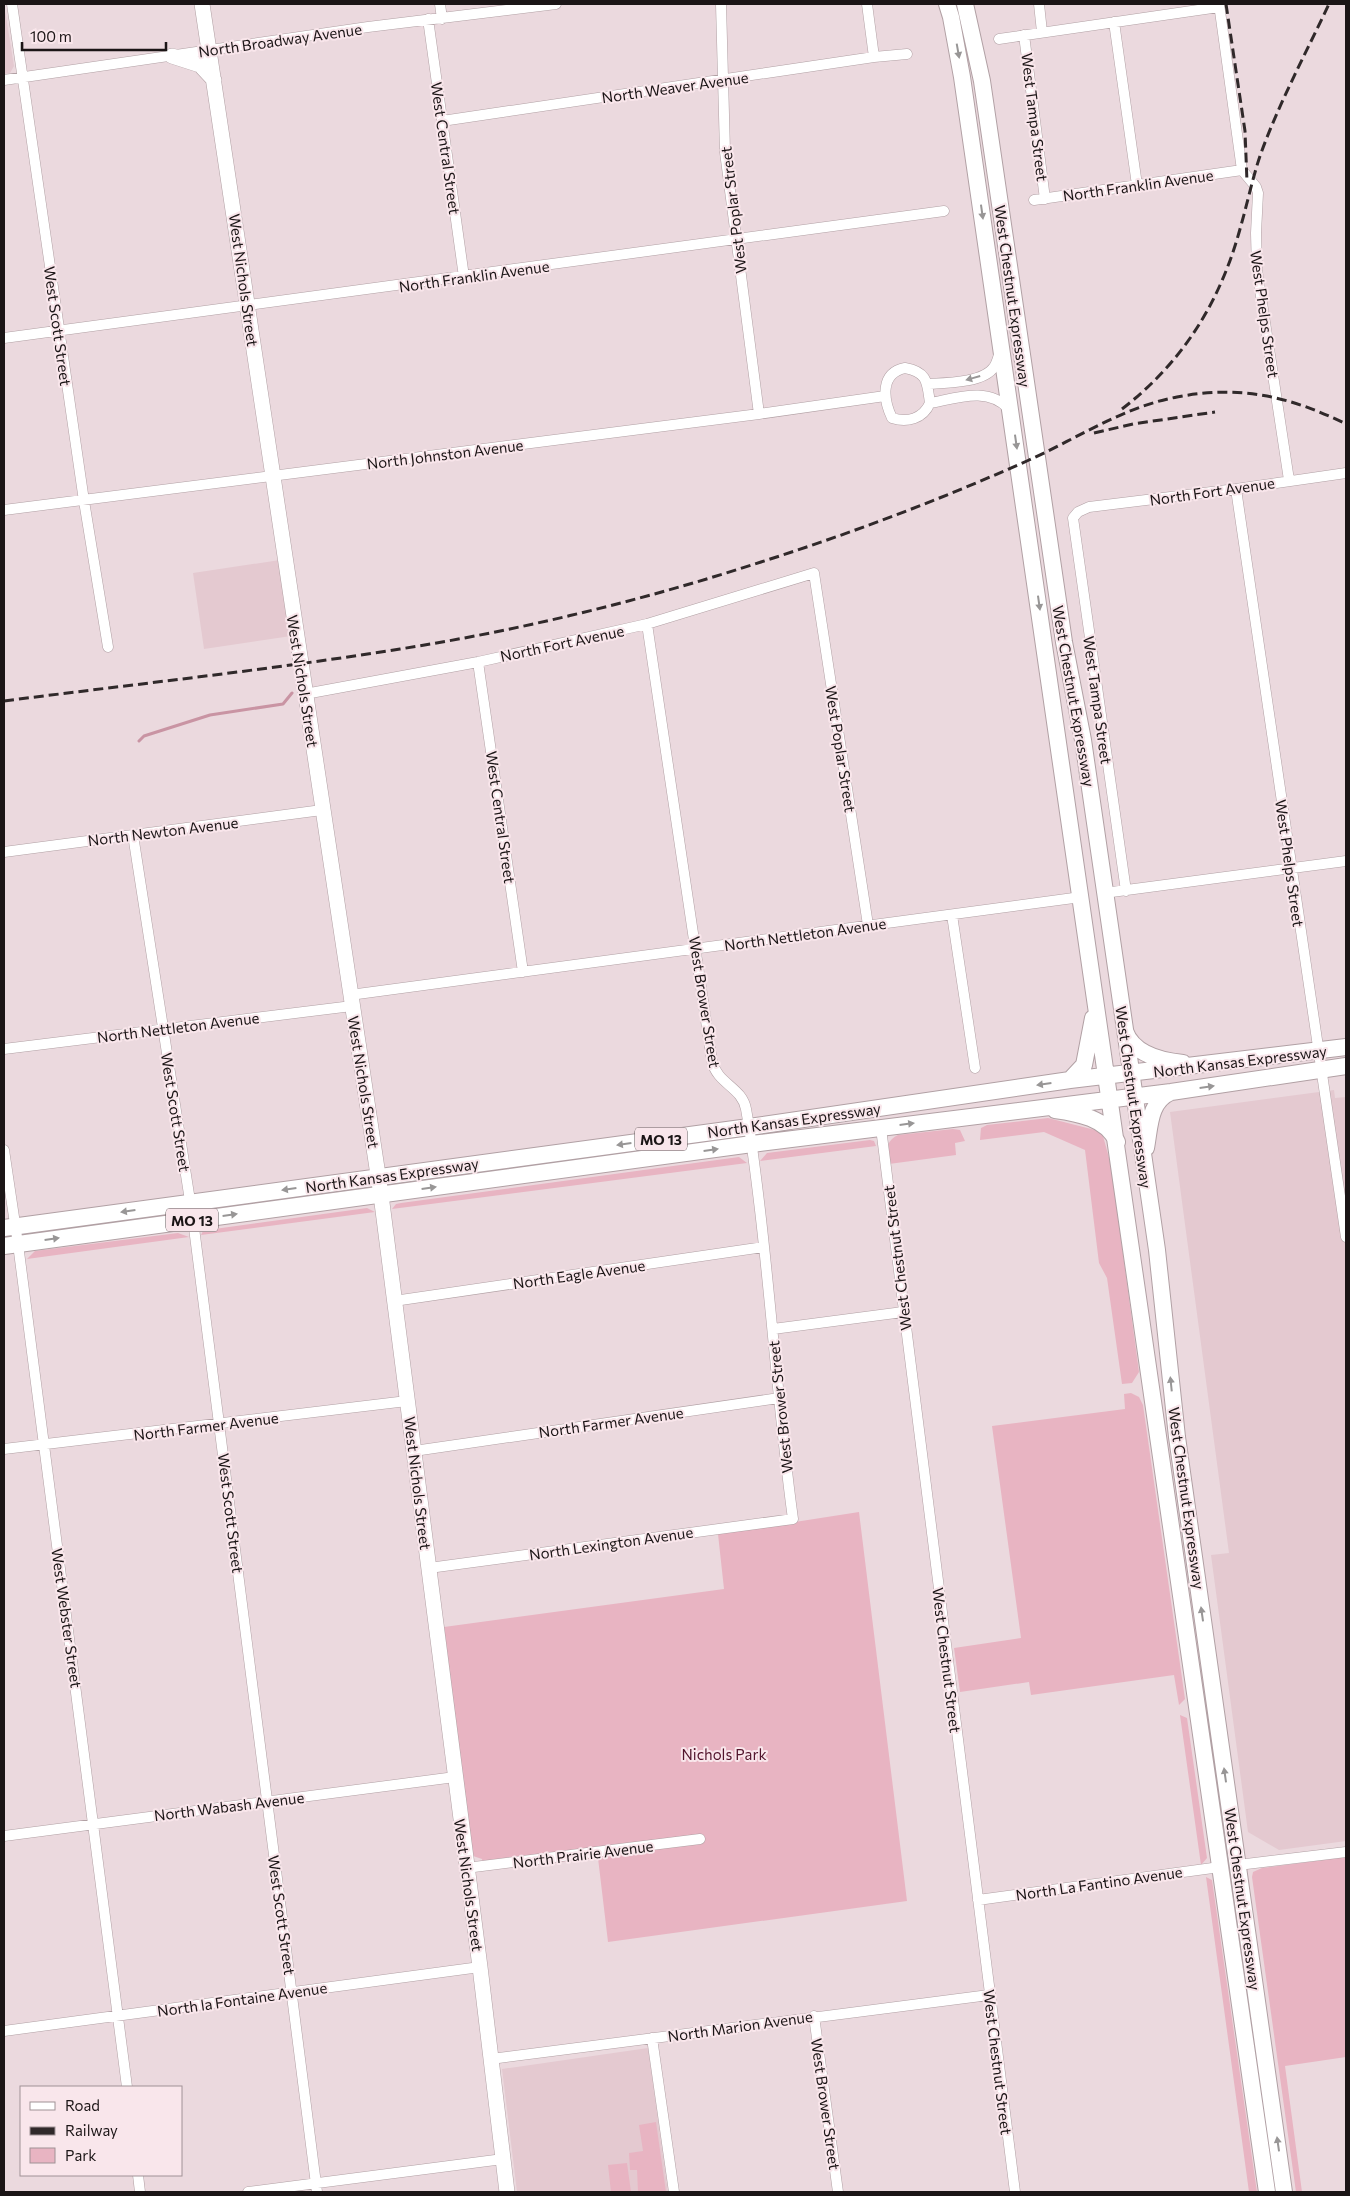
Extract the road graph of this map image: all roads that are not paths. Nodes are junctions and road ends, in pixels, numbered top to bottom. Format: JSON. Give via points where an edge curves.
{"nodes":[{"id":1,"x":12,"y":4,"type":"edge"},
{"id":2,"x":202,"y":4,"type":"edge"},
{"id":3,"x":440,"y":4,"type":"edge"},
{"id":4,"x":556,"y":4,"type":"edge"},
{"id":5,"x":721,"y":4,"type":"edge"},
{"id":6,"x":866,"y":4,"type":"edge"},
{"id":7,"x":947,"y":4,"type":"edge"},
{"id":8,"x":965,"y":4,"type":"edge"},
{"id":9,"x":1039,"y":4,"type":"edge"},
{"id":10,"x":1219,"y":5,"type":"edge"},
{"id":11,"x":442,"y":18,"type":"junction"},
{"id":12,"x":428,"y":19,"type":"junction"},
{"id":13,"x":1114,"y":22,"type":"junction"},
{"id":14,"x":1042,"y":32,"type":"junction"},
{"id":15,"x":1024,"y":35,"type":"junction"},
{"id":16,"x":999,"y":39,"type":"dead end"},
{"id":17,"x":210,"y":51,"type":"junction"},
{"id":18,"x":907,"y":54,"type":"dead end"},
{"id":19,"x":172,"y":56,"type":"junction"},
{"id":20,"x":874,"y":57,"type":"junction"},
{"id":21,"x":23,"y":78,"type":"junction"},
{"id":22,"x":4,"y":80,"type":"edge"},
{"id":23,"x":214,"y":80,"type":"junction"},
{"id":24,"x":722,"y":80,"type":"junction"},
{"id":25,"x":442,"y":121,"type":"junction"},
{"id":26,"x":1242,"y":170,"type":"junction"},
{"id":27,"x":1137,"y":185,"type":"junction"},
{"id":28,"x":1045,"y":199,"type":"junction"},
{"id":29,"x":1034,"y":200,"type":"dead end"},
{"id":30,"x":944,"y":211,"type":"dead end"},
{"id":31,"x":735,"y":240,"type":"junction"},
{"id":32,"x":464,"y":277,"type":"junction"},
{"id":33,"x":248,"y":306,"type":"junction"},
{"id":34,"x":59,"y":331,"type":"junction"},
{"id":35,"x":4,"y":338,"type":"edge"},
{"id":36,"x":1002,"y":347,"type":"junction"},
{"id":37,"x":927,"y":384,"type":"junction"},
{"id":38,"x":885,"y":396,"type":"junction"},
{"id":39,"x":930,"y":403,"type":"junction"},
{"id":40,"x":1012,"y":412,"type":"junction"},
{"id":41,"x":759,"y":414,"type":"junction"},
{"id":42,"x":1346,"y":472,"type":"edge"},
{"id":43,"x":271,"y":476,"type":"junction"},
{"id":44,"x":1288,"y":480,"type":"junction"},
{"id":45,"x":1236,"y":489,"type":"junction"},
{"id":46,"x":84,"y":501,"type":"junction"},
{"id":47,"x":4,"y":510,"type":"edge"},
{"id":48,"x":1078,"y":512,"type":"joint"},
{"id":49,"x":814,"y":572,"type":"joint"},
{"id":50,"x":647,"y":624,"type":"junction"},
{"id":51,"x":108,"y":647,"type":"dead end"},
{"id":52,"x":478,"y":662,"type":"junction"},
{"id":53,"x":304,"y":694,"type":"junction"},
{"id":54,"x":322,"y":810,"type":"junction"},
{"id":55,"x":133,"y":835,"type":"junction"},
{"id":56,"x":4,"y":852,"type":"edge"},
{"id":57,"x":1346,"y":861,"type":"edge"},
{"id":58,"x":1290,"y":869,"type":"junction"},
{"id":59,"x":1126,"y":891,"type":"junction"},
{"id":60,"x":1104,"y":893,"type":"junction"},
{"id":61,"x":1081,"y":897,"type":"junction"},
{"id":62,"x":952,"y":915,"type":"junction"},
{"id":63,"x":868,"y":925,"type":"junction"},
{"id":64,"x":696,"y":949,"type":"junction"},
{"id":65,"x":523,"y":972,"type":"junction"},
{"id":66,"x":1096,"y":996,"type":"junction"},
{"id":67,"x":351,"y":1001,"type":"junction"},
{"id":68,"x":1122,"y":1021,"type":"junction"},
{"id":69,"x":163,"y":1028,"type":"junction"},
{"id":70,"x":1346,"y":1047,"type":"edge"},
{"id":71,"x":4,"y":1049,"type":"edge"},
{"id":72,"x":1319,"y":1052,"type":"junction"},
{"id":73,"x":1208,"y":1065,"type":"junction"},
{"id":74,"x":1346,"y":1066,"type":"edge"},
{"id":75,"x":975,"y":1068,"type":"dead end"},
{"id":76,"x":1322,"y":1070,"type":"junction"},
{"id":77,"x":1130,"y":1073,"type":"junction"},
{"id":78,"x":1107,"y":1076,"type":"junction"},
{"id":79,"x":1070,"y":1080,"type":"junction"},
{"id":80,"x":1171,"y":1092,"type":"junction"},
{"id":81,"x":1133,"y":1096,"type":"junction"},
{"id":82,"x":1111,"y":1098,"type":"junction"},
{"id":83,"x":1038,"y":1108,"type":"junction"},
{"id":84,"x":749,"y":1127,"type":"junction"},
{"id":85,"x":881,"y":1128,"type":"junction"},
{"id":86,"x":1117,"y":1142,"type":"junction"},
{"id":87,"x":752,"y":1144,"type":"junction"},
{"id":88,"x":4,"y":1150,"type":"edge"},
{"id":89,"x":1143,"y":1160,"type":"junction"},
{"id":90,"x":378,"y":1177,"type":"junction"},
{"id":91,"x":381,"y":1195,"type":"junction"},
{"id":92,"x":191,"y":1203,"type":"junction"},
{"id":93,"x":193,"y":1220,"type":"junction"},
{"id":94,"x":10,"y":1227,"type":"edge"},
{"id":95,"x":1346,"y":1237,"type":"edge"},
{"id":96,"x":11,"y":1245,"type":"edge"},
{"id":97,"x":764,"y":1247,"type":"junction"},
{"id":98,"x":394,"y":1301,"type":"junction"},
{"id":99,"x":903,"y":1312,"type":"junction"},
{"id":100,"x":773,"y":1329,"type":"junction"},
{"id":101,"x":779,"y":1398,"type":"junction"},
{"id":102,"x":407,"y":1401,"type":"junction"},
{"id":103,"x":219,"y":1424,"type":"junction"},
{"id":104,"x":44,"y":1444,"type":"junction"},
{"id":105,"x":4,"y":1449,"type":"edge"},
{"id":106,"x":414,"y":1450,"type":"junction"},
{"id":107,"x":793,"y":1520,"type":"joint"},
{"id":108,"x":429,"y":1568,"type":"junction"},
{"id":109,"x":455,"y":1778,"type":"junction"},
{"id":110,"x":267,"y":1801,"type":"junction"},
{"id":111,"x":94,"y":1824,"type":"junction"},
{"id":112,"x":4,"y":1836,"type":"edge"},
{"id":113,"x":700,"y":1839,"type":"dead end"},
{"id":114,"x":1346,"y":1852,"type":"edge"},
{"id":115,"x":1238,"y":1865,"type":"junction"},
{"id":116,"x":1220,"y":1867,"type":"junction"},
{"id":117,"x":466,"y":1868,"type":"junction"},
{"id":118,"x":978,"y":1900,"type":"junction"},
{"id":119,"x":480,"y":1967,"type":"junction"},
{"id":120,"x":292,"y":1992,"type":"junction"},
{"id":121,"x":989,"y":1995,"type":"junction"},
{"id":122,"x":119,"y":2015,"type":"junction"},
{"id":123,"x":814,"y":2016,"type":"junction"},
{"id":124,"x":4,"y":2031,"type":"edge"},
{"id":125,"x":652,"y":2038,"type":"junction"},
{"id":126,"x":491,"y":2059,"type":"junction"},
{"id":127,"x":127,"y":2086,"type":"edge"},
{"id":128,"x":502,"y":2159,"type":"junction"},
{"id":129,"x":138,"y":2176,"type":"edge"},
{"id":130,"x":317,"y":2188,"type":"edge"},
{"id":131,"x":140,"y":2192,"type":"edge"},
{"id":132,"x":248,"y":2192,"type":"edge"},
{"id":133,"x":507,"y":2192,"type":"edge"},
{"id":134,"x":674,"y":2192,"type":"edge"},
{"id":135,"x":838,"y":2192,"type":"edge"},
{"id":136,"x":1015,"y":2192,"type":"edge"},
{"id":137,"x":1267,"y":2192,"type":"edge"},
{"id":138,"x":1284,"y":2192,"type":"edge"}],
"edges":[{"from":1,"to":21,"type":"street","name":"West Scott Street"},
{"from":2,"to":17,"type":"street","name":"West Nichols Street"},
{"from":3,"to":11,"type":"street"},
{"from":4,"to":11,"type":"street","name":"North Broadway Avenue"},
{"from":5,"to":24,"type":"street","name":"West Poplar Street"},
{"from":6,"to":20,"type":"street"},
{"from":7,"to":36,"type":"main road","name":"West Chestnut Expressway","one_way":true,"via":[[962,76]]},
{"from":8,"to":60,"type":"main road","name":"West Chestnut Expressway","via":[[982,81]]},
{"from":9,"to":14,"type":"street","name":"West Tampa Street"},
{"from":10,"to":13,"type":"street"},
{"from":10,"to":26,"type":"street","name":"West Phelps Street"},
{"from":11,"to":12,"type":"street","name":"North Broadway Avenue"},
{"from":12,"to":17,"type":"street","name":"North Broadway Avenue"},
{"from":12,"to":25,"type":"street","name":"West Central Street"},
{"from":13,"to":14,"type":"street"},
{"from":13,"to":27,"type":"street"},
{"from":14,"to":15,"type":"street"},
{"from":15,"to":16,"type":"street"},
{"from":15,"to":28,"type":"street","name":"West Tampa Street"},
{"from":17,"to":19,"type":"street","name":"North Broadway Avenue"},
{"from":17,"to":23,"type":"street","name":"West Nichols Street"},
{"from":18,"to":20,"type":"street","name":"North Weaver Avenue"},
{"from":19,"to":21,"type":"street","name":"North Broadway Avenue"},
{"from":19,"to":23,"type":"street","via":[[200,65]]},
{"from":20,"to":24,"type":"street","name":"North Weaver Avenue"},
{"from":21,"to":22,"type":"street","name":"North Broadway Avenue"},
{"from":21,"to":34,"type":"street","name":"West Scott Street"},
{"from":23,"to":33,"type":"street","name":"West Nichols Street"},
{"from":24,"to":25,"type":"street","name":"North Weaver Avenue"},
{"from":24,"to":31,"type":"street","name":"West Poplar Street","via":[[725,152]]},
{"from":25,"to":32,"type":"street","name":"West Central Street"},
{"from":26,"to":27,"type":"street","name":"North Franklin Avenue"},
{"from":26,"to":44,"type":"street","name":"West Phelps Street","via":[[1258,192],[1257,270]]},
{"from":27,"to":28,"type":"street","name":"North Franklin Avenue"},
{"from":28,"to":29,"type":"street","name":"North Franklin Avenue"},
{"from":30,"to":31,"type":"street","name":"North Franklin Avenue"},
{"from":31,"to":32,"type":"street","name":"North Franklin Avenue"},
{"from":31,"to":41,"type":"street","name":"West Poplar Street"},
{"from":32,"to":33,"type":"street","name":"North Franklin Avenue"},
{"from":33,"to":34,"type":"street","name":"North Franklin Avenue"},
{"from":33,"to":43,"type":"street","name":"West Nichols Street"},
{"from":34,"to":35,"type":"street","name":"North Franklin Avenue"},
{"from":34,"to":46,"type":"street","name":"West Scott Street"},
{"from":36,"to":37,"type":"street","one_way":true,"via":[[994,368],[984,375],[972,380]]},
{"from":36,"to":40,"type":"main road","name":"West Chestnut Expressway"},
{"from":37,"to":38,"type":"street","via":[[916,370],[897,369],[890,376]]},
{"from":37,"to":39,"type":"street"},
{"from":38,"to":39,"type":"street","via":[[892,418],[909,422]]},
{"from":38,"to":41,"type":"street","name":"North Johnston Avenue"},
{"from":39,"to":40,"type":"street","via":[[986,395],[1002,401]]},
{"from":40,"to":61,"type":"main road","name":"West Chestnut Expressway","one_way":true},
{"from":41,"to":43,"type":"street","name":"North Johnston Avenue"},
{"from":42,"to":44,"type":"street","name":"North Fort Avenue"},
{"from":43,"to":46,"type":"street","name":"North Johnston Avenue"},
{"from":43,"to":53,"type":"street","name":"West Nichols Street"},
{"from":44,"to":45,"type":"street","name":"North Fort Avenue"},
{"from":45,"to":48,"type":"street","name":"North Fort Avenue","via":[[1088,507]]},
{"from":45,"to":58,"type":"street","name":"West Phelps Street"},
{"from":46,"to":47,"type":"street","name":"North Johnston Avenue"},
{"from":46,"to":51,"type":"street","name":"West Scott Street"},
{"from":48,"to":59,"type":"street","name":"West Tampa Street","via":[[1072,526]]},
{"from":49,"to":50,"type":"street","name":"North Fort Avenue"},
{"from":49,"to":63,"type":"street","name":"West Poplar Street"},
{"from":50,"to":52,"type":"street","name":"North Fort Avenue"},
{"from":50,"to":64,"type":"street","name":"West Brower Street"},
{"from":52,"to":53,"type":"street","name":"North Fort Avenue"},
{"from":52,"to":65,"type":"street","name":"West Central Street"},
{"from":53,"to":54,"type":"street","name":"West Nichols Street"},
{"from":54,"to":55,"type":"street","name":"North Newton Avenue"},
{"from":54,"to":67,"type":"street","name":"West Nichols Street"},
{"from":55,"to":56,"type":"street","name":"North Newton Avenue"},
{"from":55,"to":69,"type":"street","name":"West Scott Street"},
{"from":57,"to":58,"type":"street"},
{"from":58,"to":59,"type":"street"},
{"from":58,"to":72,"type":"street","name":"West Phelps Street"},
{"from":59,"to":60,"type":"street"},
{"from":60,"to":68,"type":"main road","name":"West Chestnut Expressway"},
{"from":61,"to":62,"type":"street","name":"North Nettleton Avenue"},
{"from":61,"to":66,"type":"main road","name":"West Chestnut Expressway"},
{"from":62,"to":63,"type":"street","name":"North Nettleton Avenue"},
{"from":62,"to":75,"type":"street"},
{"from":63,"to":64,"type":"street","name":"North Nettleton Avenue"},
{"from":64,"to":65,"type":"street","name":"North Nettleton Avenue"},
{"from":64,"to":84,"type":"street","name":"West Brower Street","via":[[714,1070],[741,1097]]},
{"from":65,"to":67,"type":"street","name":"North Nettleton Avenue"},
{"from":66,"to":78,"type":"main road","name":"West Chestnut Expressway"},
{"from":66,"to":79,"type":"main road","via":[[1088,1055],[1084,1066]]},
{"from":67,"to":69,"type":"street","name":"North Nettleton Avenue"},
{"from":67,"to":90,"type":"street","name":"West Nichols Street"},
{"from":68,"to":73,"type":"main road","via":[[1131,1044],[1143,1052],[1180,1063]]},
{"from":68,"to":77,"type":"main road","name":"West Chestnut Expressway"},
{"from":69,"to":71,"type":"street","name":"North Nettleton Avenue"},
{"from":69,"to":92,"type":"street","name":"West Scott Street"},
{"from":70,"to":72,"type":"main road","name":"North Kansas Expressway","number":"MO 13"},
{"from":72,"to":73,"type":"main road","name":"North Kansas Expressway","number":"MO 13"},
{"from":72,"to":76,"type":"street","name":"West Phelps Street"},
{"from":73,"to":77,"type":"main road","name":"North Kansas Expressway","number":"MO 13"},
{"from":74,"to":76,"type":"main road","name":"North Kansas Expressway","number":"MO 13"},
{"from":80,"to":76,"type":"main road","name":"North Kansas Expressway","number":"MO 13","one_way":true},
{"from":76,"to":95,"type":"street","name":"West Phelps Street"},
{"from":77,"to":78,"type":"main road","name":"North Kansas Expressway","number":"MO 13"},
{"from":77,"to":81,"type":"main road","name":"West Chestnut Expressway"},
{"from":78,"to":79,"type":"main road","name":"North Kansas Expressway","number":"MO 13"},
{"from":78,"to":82,"type":"main road","name":"West Chestnut Expressway"},
{"from":79,"to":84,"type":"main road","name":"North Kansas Expressway","number":"MO 13","one_way":true},
{"from":80,"to":81,"type":"main road","name":"North Kansas Expressway","number":"MO 13"},
{"from":80,"to":89,"type":"main road","via":[[1161,1097],[1153,1110]]},
{"from":81,"to":82,"type":"main road","name":"North Kansas Expressway","number":"MO 13"},
{"from":81,"to":89,"type":"main road","name":"West Chestnut Expressway"},
{"from":82,"to":83,"type":"main road","name":"North Kansas Expressway","number":"MO 13"},
{"from":82,"to":86,"type":"main road","name":"West Chestnut Expressway"},
{"from":85,"to":83,"type":"main road","name":"North Kansas Expressway","number":"MO 13","one_way":true},
{"from":83,"to":86,"type":"main road","via":[[1094,1119]]},
{"from":84,"to":87,"type":"street","name":"West Brower Street"},
{"from":84,"to":90,"type":"main road","name":"North Kansas Expressway","number":"MO 13","one_way":true},
{"from":85,"to":87,"type":"main road","name":"North Kansas Expressway","number":"MO 13"},
{"from":85,"to":99,"type":"street","name":"West Chestnut Street"},
{"from":86,"to":116,"type":"main road","name":"West Chestnut Expressway"},
{"from":91,"to":87,"type":"main road","name":"North Kansas Expressway","number":"MO 13","one_way":true},
{"from":87,"to":97,"type":"street","name":"West Brower Street"},
{"from":88,"to":94,"type":"street","name":"West Webster Street"},
{"from":115,"to":89,"type":"main road","name":"West Chestnut Expressway","one_way":true,"via":[[1177,1437],[1157,1250]]},
{"from":90,"to":91,"type":"street","name":"West Nichols Street"},
{"from":90,"to":92,"type":"main road","name":"North Kansas Expressway","number":"MO 13","one_way":true},
{"from":93,"to":91,"type":"main road","name":"North Kansas Expressway","number":"MO 13","one_way":true},
{"from":91,"to":98,"type":"street","name":"West Nichols Street"},
{"from":92,"to":93,"type":"street","name":"West Scott Street"},
{"from":92,"to":94,"type":"main road","name":"North Kansas Expressway","number":"MO 13","one_way":true},
{"from":96,"to":93,"type":"main road","name":"North Kansas Expressway","number":"MO 13","one_way":true},
{"from":93,"to":103,"type":"street","name":"West Scott Street"},
{"from":94,"to":96,"type":"street","name":"West Webster Street"},
{"from":96,"to":104,"type":"street","name":"West Webster Street"},
{"from":97,"to":98,"type":"street","name":"North Eagle Avenue"},
{"from":97,"to":100,"type":"street","name":"West Brower Street"},
{"from":98,"to":102,"type":"street","name":"West Nichols Street"},
{"from":99,"to":100,"type":"street"},
{"from":99,"to":118,"type":"street","name":"West Chestnut Street"},
{"from":100,"to":101,"type":"street","name":"West Brower Street"},
{"from":101,"to":106,"type":"street","name":"North Farmer Avenue"},
{"from":101,"to":107,"type":"street","name":"West Brower Street"},
{"from":102,"to":103,"type":"street","name":"North Farmer Avenue"},
{"from":102,"to":106,"type":"street","name":"West Nichols Street"},
{"from":103,"to":104,"type":"street","name":"North Farmer Avenue"},
{"from":103,"to":110,"type":"street","name":"West Scott Street"},
{"from":104,"to":105,"type":"street","name":"North Farmer Avenue"},
{"from":104,"to":111,"type":"street","name":"West Webster Street"},
{"from":106,"to":108,"type":"street","name":"West Nichols Street"},
{"from":107,"to":108,"type":"street","name":"North Lexington Avenue"},
{"from":108,"to":109,"type":"street","name":"West Nichols Street"},
{"from":109,"to":110,"type":"street","name":"North Wabash Avenue"},
{"from":109,"to":117,"type":"street","name":"West Nichols Street"},
{"from":110,"to":111,"type":"street","name":"North Wabash Avenue"},
{"from":110,"to":120,"type":"street","name":"West Scott Street"},
{"from":111,"to":112,"type":"street","name":"North Wabash Avenue"},
{"from":111,"to":122,"type":"street","name":"West Webster Street"},
{"from":113,"to":117,"type":"street","name":"North Prairie Avenue"},
{"from":114,"to":115,"type":"street"},
{"from":138,"to":115,"type":"main road","name":"West Chestnut Expressway","one_way":true},
{"from":116,"to":118,"type":"street","name":"North La Fantino Avenue"},
{"from":116,"to":137,"type":"main road","name":"West Chestnut Expressway"},
{"from":117,"to":119,"type":"street","name":"West Nichols Street"},
{"from":118,"to":121,"type":"street","name":"West Chestnut Street"},
{"from":119,"to":120,"type":"street","name":"North la Fontaine Avenue"},
{"from":119,"to":126,"type":"street","name":"West Nichols Street"},
{"from":120,"to":122,"type":"street","name":"North la Fontaine Avenue"},
{"from":120,"to":130,"type":"street","name":"West Scott Street"},
{"from":121,"to":123,"type":"street","name":"North Marion Avenue"},
{"from":121,"to":136,"type":"street","name":"West Chestnut Street"},
{"from":122,"to":124,"type":"street","name":"North la Fontaine Avenue"},
{"from":122,"to":127,"type":"street","name":"West Webster Street"},
{"from":123,"to":125,"type":"street","name":"North Marion Avenue"},
{"from":123,"to":135,"type":"street","name":"West Brower Street"},
{"from":125,"to":126,"type":"street","name":"North Marion Avenue"},
{"from":125,"to":134,"type":"street"},
{"from":126,"to":128,"type":"street","name":"West Nichols Street"},
{"from":128,"to":130,"type":"street"},
{"from":128,"to":133,"type":"street","name":"West Nichols Street"},
{"from":129,"to":131,"type":"street"},
{"from":130,"to":132,"type":"street"}]}
